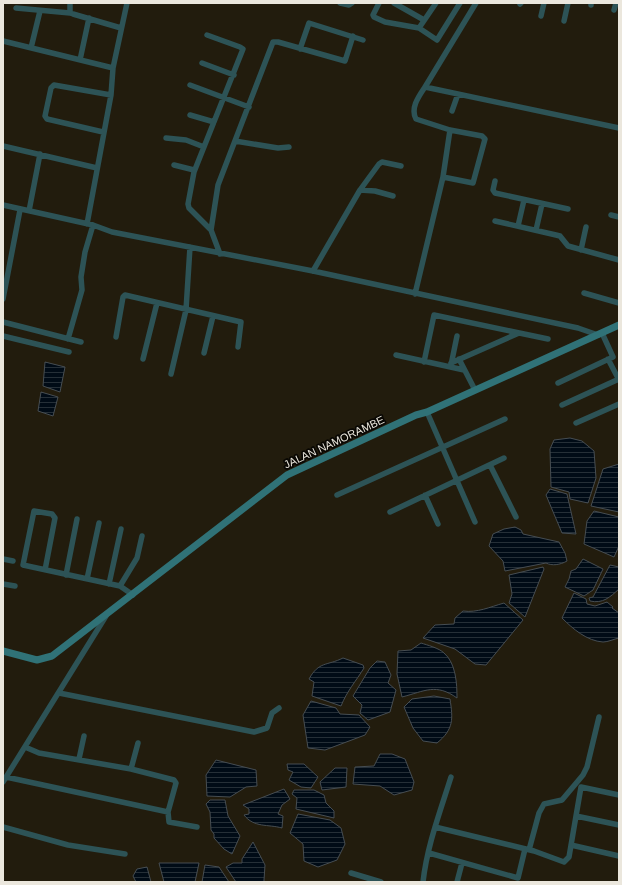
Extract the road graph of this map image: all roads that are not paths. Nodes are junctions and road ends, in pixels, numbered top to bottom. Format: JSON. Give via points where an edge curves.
{"nodes":[{"id":1,"x":70,"y":3,"type":"edge"},
{"id":2,"x":127,"y":3,"type":"edge"},
{"id":3,"x":340,"y":3,"type":"edge"},
{"id":4,"x":352,"y":3,"type":"edge"},
{"id":5,"x":379,"y":3,"type":"edge"},
{"id":6,"x":394,"y":3,"type":"edge"},
{"id":7,"x":460,"y":3,"type":"edge"},
{"id":8,"x":476,"y":3,"type":"edge"},
{"id":9,"x":544,"y":3,"type":"edge"},
{"id":10,"x":568,"y":3,"type":"edge"},
{"id":11,"x":616,"y":3,"type":"edge"},
{"id":12,"x":435,"y":4,"type":"edge"},
{"id":13,"x":16,"y":8,"type":"dead end"},
{"id":14,"x":614,"y":10,"type":"dead end"},
{"id":15,"x":40,"y":11,"type":"junction"},
{"id":16,"x":70,"y":13,"type":"junction"},
{"id":17,"x":542,"y":16,"type":"dead end"},
{"id":18,"x":89,"y":18,"type":"junction"},
{"id":19,"x":424,"y":20,"type":"junction"},
{"id":20,"x":564,"y":21,"type":"dead end"},
{"id":21,"x":121,"y":28,"type":"junction"},
{"id":22,"x":419,"y":28,"type":"junction"},
{"id":23,"x":207,"y":35,"type":"dead end"},
{"id":24,"x":353,"y":36,"type":"junction"},
{"id":25,"x":363,"y":40,"type":"dead end"},
{"id":26,"x":3,"y":41,"type":"edge"},
{"id":27,"x":31,"y":48,"type":"junction"},
{"id":28,"x":300,"y":49,"type":"junction"},
{"id":29,"x":80,"y":60,"type":"junction"},
{"id":30,"x":202,"y":63,"type":"dead end"},
{"id":31,"x":113,"y":68,"type":"junction"},
{"id":32,"x":234,"y":75,"type":"junction"},
{"id":33,"x":190,"y":85,"type":"dead end"},
{"id":34,"x":425,"y":87,"type":"junction"},
{"id":35,"x":458,"y":94,"type":"junction"},
{"id":36,"x":111,"y":95,"type":"junction"},
{"id":37,"x":224,"y":98,"type":"junction"},
{"id":38,"x":249,"y":106,"type":"junction"},
{"id":39,"x":452,"y":112,"type":"dead end"},
{"id":40,"x":190,"y":115,"type":"dead end"},
{"id":41,"x":214,"y":122,"type":"junction"},
{"id":42,"x":619,"y":128,"type":"edge"},
{"id":43,"x":450,"y":130,"type":"junction"},
{"id":44,"x":103,"y":132,"type":"junction"},
{"id":45,"x":166,"y":138,"type":"dead end"},
{"id":46,"x":235,"y":141,"type":"junction"},
{"id":47,"x":3,"y":146,"type":"edge"},
{"id":48,"x":204,"y":147,"type":"junction"},
{"id":49,"x":290,"y":147,"type":"dead end"},
{"id":50,"x":40,"y":154,"type":"junction"},
{"id":51,"x":174,"y":165,"type":"dead end"},
{"id":52,"x":401,"y":166,"type":"dead end"},
{"id":53,"x":96,"y":168,"type":"junction"},
{"id":54,"x":194,"y":170,"type":"junction"},
{"id":55,"x":443,"y":177,"type":"junction"},
{"id":56,"x":495,"y":181,"type":"dead end"},
{"id":57,"x":360,"y":190,"type":"junction"},
{"id":58,"x":393,"y":196,"type":"dead end"},
{"id":59,"x":524,"y":200,"type":"junction"},
{"id":60,"x":542,"y":204,"type":"junction"},
{"id":61,"x":3,"y":205,"type":"edge"},
{"id":62,"x":568,"y":209,"type":"dead end"},
{"id":63,"x":20,"y":210,"type":"junction"},
{"id":64,"x":29,"y":211,"type":"junction"},
{"id":65,"x":611,"y":215,"type":"dead end"},
{"id":66,"x":619,"y":217,"type":"edge"},
{"id":67,"x":496,"y":221,"type":"dead end"},
{"id":68,"x":90,"y":224,"type":"junction"},
{"id":69,"x":518,"y":226,"type":"junction"},
{"id":70,"x":586,"y":227,"type":"dead end"},
{"id":71,"x":211,"y":230,"type":"junction"},
{"id":72,"x":536,"y":230,"type":"junction"},
{"id":73,"x":190,"y":248,"type":"junction"},
{"id":74,"x":581,"y":250,"type":"junction"},
{"id":75,"x":220,"y":254,"type":"junction"},
{"id":76,"x":619,"y":260,"type":"edge"},
{"id":77,"x":314,"y":271,"type":"junction"},
{"id":78,"x":584,"y":292,"type":"dead end"},
{"id":79,"x":415,"y":294,"type":"junction"},
{"id":80,"x":3,"y":299,"type":"edge"},
{"id":81,"x":157,"y":303,"type":"junction"},
{"id":82,"x":619,"y":303,"type":"edge"},
{"id":83,"x":186,"y":310,"type":"junction"},
{"id":84,"x":213,"y":316,"type":"junction"},
{"id":85,"x":3,"y":322,"type":"edge"},
{"id":86,"x":619,"y":325,"type":"edge"},
{"id":87,"x":520,"y":333,"type":"junction"},
{"id":88,"x":600,"y":334,"type":"junction"},
{"id":89,"x":3,"y":336,"type":"edge"},
{"id":90,"x":457,"y":336,"type":"dead end"},
{"id":91,"x":116,"y":337,"type":"dead end"},
{"id":92,"x":68,"y":339,"type":"junction"},
{"id":93,"x":548,"y":339,"type":"dead end"},
{"id":94,"x":81,"y":342,"type":"dead end"},
{"id":95,"x":238,"y":347,"type":"dead end"},
{"id":96,"x":69,"y":352,"type":"dead end"},
{"id":97,"x":204,"y":353,"type":"dead end"},
{"id":98,"x":396,"y":356,"type":"dead end"},
{"id":99,"x":143,"y":359,"type":"dead end"},
{"id":100,"x":608,"y":359,"type":"junction"},
{"id":101,"x":459,"y":360,"type":"junction"},
{"id":102,"x":424,"y":362,"type":"junction"},
{"id":103,"x":451,"y":365,"type":"junction"},
{"id":104,"x":464,"y":370,"type":"junction"},
{"id":105,"x":171,"y":374,"type":"dead end"},
{"id":106,"x":619,"y":379,"type":"edge"},
{"id":107,"x":558,"y":383,"type":"dead end"},
{"id":108,"x":475,"y":390,"type":"junction"},
{"id":109,"x":619,"y":404,"type":"edge"},
{"id":110,"x":562,"y":405,"type":"dead end"},
{"id":111,"x":427,"y":412,"type":"junction"},
{"id":112,"x":505,"y":419,"type":"dead end"},
{"id":113,"x":576,"y":423,"type":"dead end"},
{"id":114,"x":443,"y":448,"type":"junction"},
{"id":115,"x":504,"y":458,"type":"dead end"},
{"id":116,"x":490,"y":465,"type":"junction"},
{"id":117,"x":457,"y":480,"type":"junction"},
{"id":118,"x":338,"y":495,"type":"dead end"},
{"id":119,"x":425,"y":495,"type":"junction"},
{"id":120,"x":390,"y":512,"type":"dead end"},
{"id":121,"x":516,"y":516,"type":"dead end"},
{"id":122,"x":77,"y":519,"type":"dead end"},
{"id":123,"x":475,"y":522,"type":"dead end"},
{"id":124,"x":99,"y":523,"type":"dead end"},
{"id":125,"x":438,"y":524,"type":"dead end"},
{"id":126,"x":121,"y":529,"type":"dead end"},
{"id":127,"x":142,"y":536,"type":"dead end"},
{"id":128,"x":3,"y":559,"type":"edge"},
{"id":129,"x":13,"y":561,"type":"dead end"},
{"id":130,"x":45,"y":570,"type":"junction"},
{"id":131,"x":66,"y":574,"type":"junction"},
{"id":132,"x":87,"y":579,"type":"junction"},
{"id":133,"x":3,"y":584,"type":"edge"},
{"id":134,"x":109,"y":584,"type":"junction"},
{"id":135,"x":14,"y":586,"type":"dead end"},
{"id":136,"x":120,"y":586,"type":"junction"},
{"id":137,"x":133,"y":595,"type":"junction"},
{"id":138,"x":106,"y":615,"type":"junction"},
{"id":139,"x":3,"y":651,"type":"edge"},
{"id":140,"x":59,"y":693,"type":"junction"},
{"id":141,"x":279,"y":708,"type":"dead end"},
{"id":142,"x":599,"y":717,"type":"dead end"},
{"id":143,"x":84,"y":736,"type":"dead end"},
{"id":144,"x":138,"y":743,"type":"dead end"},
{"id":145,"x":25,"y":748,"type":"junction"},
{"id":146,"x":79,"y":759,"type":"junction"},
{"id":147,"x":131,"y":769,"type":"junction"},
{"id":148,"x":451,"y":777,"type":"dead end"},
{"id":149,"x":5,"y":780,"type":"edge"},
{"id":150,"x":619,"y":795,"type":"edge"},
{"id":151,"x":168,"y":812,"type":"junction"},
{"id":152,"x":576,"y":816,"type":"junction"},
{"id":153,"x":619,"y":825,"type":"edge"},
{"id":154,"x":3,"y":827,"type":"edge"},
{"id":155,"x":197,"y":827,"type":"dead end"},
{"id":156,"x":435,"y":827,"type":"junction"},
{"id":157,"x":571,"y":845,"type":"junction"},
{"id":158,"x":527,"y":849,"type":"junction"},
{"id":159,"x":429,"y":853,"type":"junction"},
{"id":160,"x":125,"y":854,"type":"dead end"},
{"id":161,"x":619,"y":856,"type":"edge"},
{"id":162,"x":462,"y":863,"type":"junction"},
{"id":163,"x":351,"y":873,"type":"dead end"},
{"id":164,"x":381,"y":882,"type":"edge"},
{"id":165,"x":423,"y":882,"type":"edge"},
{"id":166,"x":457,"y":882,"type":"edge"}],
"edges":[{"from":1,"to":16,"type":"street"},
{"from":2,"to":21,"type":"street"},
{"from":3,"to":4,"type":"street"},
{"from":5,"to":22,"type":"street","via":[[374,17],[386,22]]},
{"from":6,"to":19,"type":"street"},
{"from":7,"to":22,"type":"street","via":[[437,40]]},
{"from":8,"to":34,"type":"street"},
{"from":9,"to":17,"type":"street"},
{"from":10,"to":20,"type":"street"},
{"from":11,"to":14,"type":"street"},
{"from":12,"to":19,"type":"street"},
{"from":13,"to":15,"type":"street"},
{"from":15,"to":16,"type":"street"},
{"from":15,"to":27,"type":"street"},
{"from":16,"to":18,"type":"street"},
{"from":18,"to":21,"type":"street"},
{"from":18,"to":29,"type":"street"},
{"from":19,"to":22,"type":"street"},
{"from":21,"to":31,"type":"street"},
{"from":23,"to":32,"type":"street","via":[[242,48]]},
{"from":24,"to":25,"type":"street"},
{"from":24,"to":28,"type":"street","via":[[345,61]]},
{"from":24,"to":28,"type":"street","via":[[309,23]]},
{"from":26,"to":27,"type":"street"},
{"from":27,"to":29,"type":"street"},
{"from":28,"to":38,"type":"street","via":[[273,42]]},
{"from":29,"to":31,"type":"street"},
{"from":30,"to":32,"type":"street"},
{"from":31,"to":36,"type":"street"},
{"from":32,"to":37,"type":"street"},
{"from":33,"to":37,"type":"street"},
{"from":34,"to":35,"type":"street"},
{"from":34,"to":43,"type":"street","via":[[415,105],[414,117]]},
{"from":35,"to":39,"type":"street"},
{"from":35,"to":42,"type":"street"},
{"from":36,"to":44,"type":"street"},
{"from":36,"to":44,"type":"street","via":[[54,85],[51,88],[45,116],[47,119]]},
{"from":37,"to":38,"type":"street"},
{"from":37,"to":41,"type":"street"},
{"from":38,"to":46,"type":"street"},
{"from":40,"to":41,"type":"street"},
{"from":41,"to":48,"type":"street"},
{"from":43,"to":55,"type":"street"},
{"from":43,"to":55,"type":"street","via":[[482,136],[485,140],[473,183]]},
{"from":44,"to":53,"type":"street"},
{"from":45,"to":48,"type":"street","via":[[186,140]]},
{"from":46,"to":49,"type":"street","via":[[278,148]]},
{"from":46,"to":71,"type":"street","via":[[218,185]]},
{"from":47,"to":50,"type":"street"},
{"from":48,"to":54,"type":"street"},
{"from":50,"to":53,"type":"street"},
{"from":50,"to":64,"type":"street"},
{"from":51,"to":54,"type":"street"},
{"from":52,"to":57,"type":"street","via":[[380,163]]},
{"from":53,"to":68,"type":"street"},
{"from":54,"to":71,"type":"street","via":[[188,206]]},
{"from":55,"to":79,"type":"street"},
{"from":56,"to":59,"type":"street","via":[[495,193]]},
{"from":57,"to":58,"type":"street"},
{"from":57,"to":77,"type":"street"},
{"from":59,"to":60,"type":"street"},
{"from":59,"to":69,"type":"street"},
{"from":60,"to":62,"type":"street"},
{"from":60,"to":72,"type":"street"},
{"from":61,"to":63,"type":"street"},
{"from":63,"to":64,"type":"street"},
{"from":63,"to":80,"type":"street"},
{"from":64,"to":68,"type":"street"},
{"from":65,"to":66,"type":"street"},
{"from":67,"to":69,"type":"street"},
{"from":68,"to":73,"type":"street","via":[[112,232]]},
{"from":68,"to":92,"type":"street","via":[[82,271],[82,290]]},
{"from":69,"to":72,"type":"street"},
{"from":70,"to":74,"type":"street"},
{"from":71,"to":75,"type":"street"},
{"from":72,"to":74,"type":"street","via":[[560,236],[565,245]]},
{"from":73,"to":75,"type":"street"},
{"from":73,"to":83,"type":"street"},
{"from":74,"to":76,"type":"street"},
{"from":75,"to":77,"type":"street"},
{"from":77,"to":79,"type":"street"},
{"from":78,"to":82,"type":"street"},
{"from":79,"to":88,"type":"street"},
{"from":81,"to":83,"type":"street"},
{"from":81,"to":91,"type":"street","via":[[124,296]]},
{"from":81,"to":99,"type":"street"},
{"from":83,"to":84,"type":"street"},
{"from":83,"to":105,"type":"street"},
{"from":84,"to":95,"type":"street","via":[[242,322]]},
{"from":84,"to":97,"type":"street"},
{"from":85,"to":92,"type":"street"},
{"from":86,"to":88,"type":"main road","name":"JALAN NAMORAMBE"},
{"from":87,"to":93,"type":"street"},
{"from":87,"to":101,"type":"street"},
{"from":87,"to":102,"type":"street","via":[[434,315]]},
{"from":88,"to":100,"type":"street","via":[[613,357]]},
{"from":88,"to":108,"type":"main road","name":"JALAN NAMORAMBE"},
{"from":89,"to":96,"type":"street"},
{"from":90,"to":103,"type":"street"},
{"from":92,"to":94,"type":"street"},
{"from":98,"to":102,"type":"street"},
{"from":100,"to":106,"type":"street"},
{"from":100,"to":107,"type":"street"},
{"from":101,"to":103,"type":"street"},
{"from":101,"to":104,"type":"street"},
{"from":102,"to":103,"type":"street"},
{"from":103,"to":104,"type":"street"},
{"from":104,"to":108,"type":"street"},
{"from":106,"to":110,"type":"street"},
{"from":108,"to":111,"type":"main road","name":"JALAN NAMORAMBE"},
{"from":109,"to":113,"type":"street"},
{"from":111,"to":114,"type":"street"},
{"from":111,"to":137,"type":"main road","name":"JALAN NAMORAMBE","via":[[287,476]]},
{"from":112,"to":114,"type":"street"},
{"from":114,"to":117,"type":"street"},
{"from":114,"to":118,"type":"street"},
{"from":115,"to":116,"type":"street"},
{"from":116,"to":117,"type":"street"},
{"from":116,"to":121,"type":"street"},
{"from":117,"to":119,"type":"street"},
{"from":117,"to":123,"type":"street"},
{"from":119,"to":120,"type":"street"},
{"from":119,"to":125,"type":"street"},
{"from":122,"to":131,"type":"street"},
{"from":124,"to":132,"type":"street"},
{"from":126,"to":134,"type":"street"},
{"from":127,"to":136,"type":"street","via":[[137,558]]},
{"from":128,"to":129,"type":"street"},
{"from":130,"to":130,"type":"street","via":[[55,518],[52,514],[34,512],[23,565]]},
{"from":130,"to":131,"type":"street"},
{"from":131,"to":132,"type":"street"},
{"from":132,"to":134,"type":"street"},
{"from":133,"to":135,"type":"street"},
{"from":134,"to":136,"type":"street"},
{"from":136,"to":137,"type":"street"},
{"from":137,"to":138,"type":"main road","name":"JALAN NAMORAMBE"},
{"from":138,"to":139,"type":"main road","name":"JALAN NAMORAMBE","via":[[47,658],[37,660]]},
{"from":138,"to":140,"type":"street"},
{"from":140,"to":141,"type":"street","via":[[254,732],[267,728],[272,713]]},
{"from":140,"to":145,"type":"street"},
{"from":142,"to":158,"type":"street","via":[[583,775],[562,800],[544,804]]},
{"from":143,"to":146,"type":"street"},
{"from":144,"to":147,"type":"street"},
{"from":145,"to":146,"type":"street","via":[[39,753]]},
{"from":145,"to":149,"type":"street"},
{"from":146,"to":147,"type":"street"},
{"from":147,"to":151,"type":"street","via":[[175,781]]},
{"from":148,"to":156,"type":"street"},
{"from":149,"to":151,"type":"street"},
{"from":150,"to":152,"type":"street","via":[[581,787]]},
{"from":151,"to":155,"type":"street","via":[[169,822]]},
{"from":152,"to":153,"type":"street"},
{"from":152,"to":157,"type":"street"},
{"from":154,"to":160,"type":"street","via":[[68,845]]},
{"from":156,"to":158,"type":"street"},
{"from":156,"to":159,"type":"street"},
{"from":157,"to":158,"type":"street","via":[[569,857],[564,862]]},
{"from":157,"to":161,"type":"street"},
{"from":158,"to":162,"type":"street","via":[[518,878]]},
{"from":159,"to":162,"type":"street"},
{"from":159,"to":165,"type":"street"},
{"from":162,"to":166,"type":"street"},
{"from":163,"to":164,"type":"street"}]}
